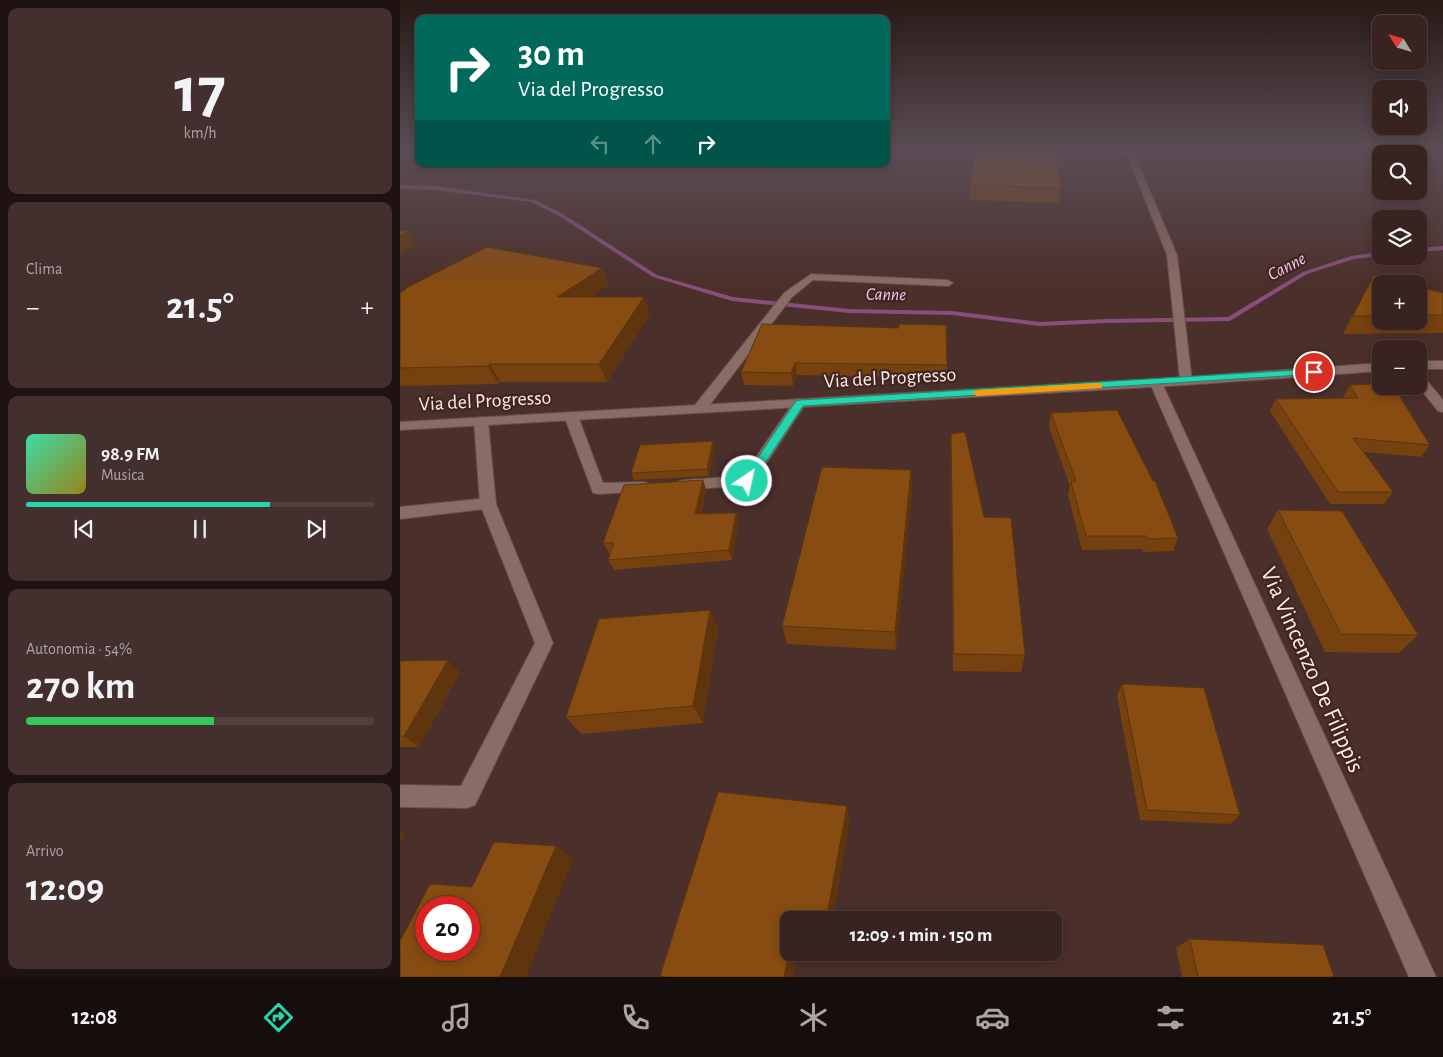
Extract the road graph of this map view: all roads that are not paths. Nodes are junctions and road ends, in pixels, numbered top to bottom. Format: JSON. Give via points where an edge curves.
{"nodes":[{"id":1,"x":1147,"y":197,"type":"edge"},
{"id":2,"x":948,"y":282,"type":"dead end"},
{"id":3,"x":1427,"y":365,"type":"edge"},
{"id":4,"x":1443,"y":365,"type":"edge"},
{"id":5,"x":1372,"y":368,"type":"edge"},
{"id":6,"x":1186,"y":381,"type":"junction"},
{"id":7,"x":1156,"y":382,"type":"junction"},
{"id":8,"x":1427,"y":389,"type":"edge"},
{"id":9,"x":800,"y":403,"type":"junction"},
{"id":10,"x":700,"y":408,"type":"junction"},
{"id":11,"x":1443,"y":408,"type":"edge"},
{"id":12,"x":571,"y":416,"type":"junction"},
{"id":13,"x":481,"y":421,"type":"junction"},
{"id":14,"x":400,"y":426,"type":"edge"},
{"id":15,"x":488,"y":504,"type":"junction"},
{"id":16,"x":400,"y":513,"type":"edge"},
{"id":17,"x":400,"y":796,"type":"edge"},
{"id":18,"x":1422,"y":977,"type":"edge"}],
"edges":[{"from":1,"to":6,"type":"street","via":[[1172,255]]},
{"from":2,"to":10,"type":"street","via":[[811,277],[788,295]]},
{"from":3,"to":4,"type":"street"},
{"from":5,"to":6,"type":"street","name":"Via del Progresso"},
{"from":6,"to":7,"type":"street","name":"Via del Progresso"},
{"from":7,"to":9,"type":"street","name":"Via del Progresso"},
{"from":7,"to":18,"type":"street","name":"Via Vincenzo De Filippis"},
{"from":8,"to":11,"type":"street"},
{"from":9,"to":10,"type":"street","name":"Via del Progresso"},
{"from":9,"to":12,"type":"street","via":[[747,481],[662,486],[598,489]]},
{"from":10,"to":12,"type":"street","name":"Via del Progresso"},
{"from":12,"to":13,"type":"street","name":"Via del Progresso"},
{"from":13,"to":14,"type":"street","name":"Via del Progresso"},
{"from":13,"to":15,"type":"street"},
{"from":15,"to":16,"type":"street"},
{"from":15,"to":17,"type":"street","via":[[544,643],[467,797]]}]}
